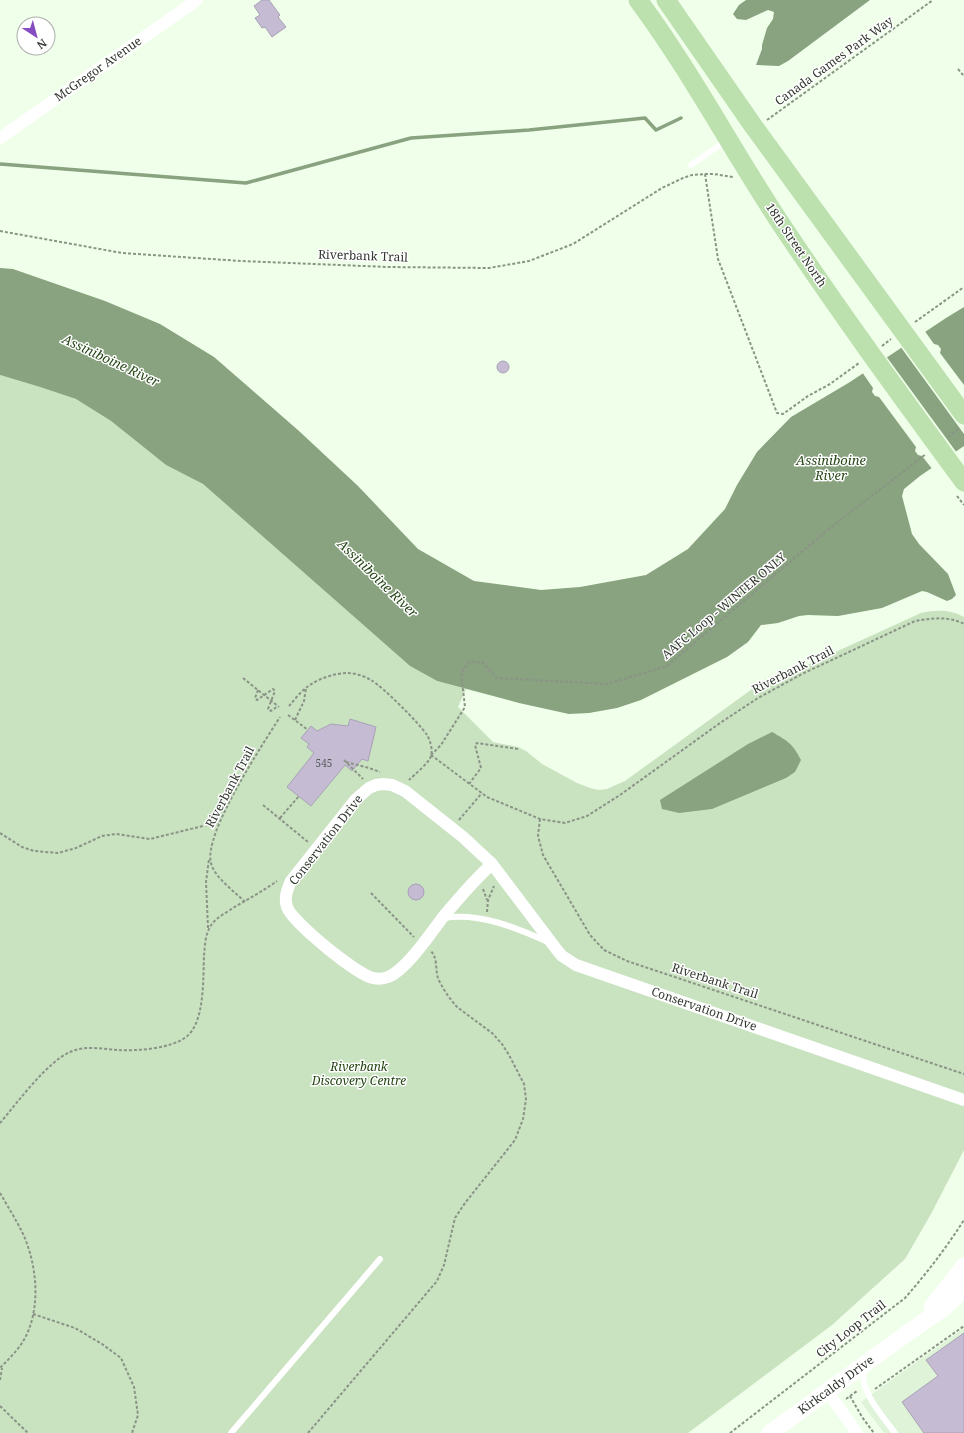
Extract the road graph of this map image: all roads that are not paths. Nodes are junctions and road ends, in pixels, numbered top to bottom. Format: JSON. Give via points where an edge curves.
{"nodes":[{"id":1,"x":196,"y":0,"type":"edge"},
{"id":2,"x":638,"y":0,"type":"edge"},
{"id":3,"x":666,"y":0,"type":"edge"},
{"id":4,"x":0,"y":138,"type":"edge"},
{"id":5,"x":729,"y":139,"type":"junction"},
{"id":6,"x":691,"y":165,"type":"dead end"},
{"id":7,"x":964,"y":415,"type":"edge"},
{"id":8,"x":964,"y":482,"type":"edge"},
{"id":9,"x":495,"y":867,"type":"junction"},
{"id":10,"x":442,"y":918,"type":"junction"},
{"id":11,"x":552,"y":944,"type":"junction"},
{"id":12,"x":961,"y":1098,"type":"edge"},
{"id":13,"x":380,"y":1259,"type":"dead end"},
{"id":14,"x":964,"y":1266,"type":"edge"},
{"id":15,"x":964,"y":1289,"type":"edge"},
{"id":16,"x":902,"y":1336,"type":"junction"},
{"id":17,"x":865,"y":1364,"type":"junction"},
{"id":18,"x":827,"y":1392,"type":"junction"},
{"id":19,"x":231,"y":1433,"type":"edge"},
{"id":20,"x":770,"y":1433,"type":"edge"},
{"id":21,"x":857,"y":1433,"type":"edge"},
{"id":22,"x":896,"y":1433,"type":"edge"}],
"edges":[{"from":1,"to":4,"type":"street","name":"McGregor Avenue"},
{"from":2,"to":5,"type":"main road","name":"18th Street North"},
{"from":3,"to":7,"type":"main road","via":[[754,126]]},
{"from":5,"to":6,"type":"lane"},
{"from":5,"to":8,"type":"main road","name":"18th Street North","via":[[780,222],[843,315]]},
{"from":9,"to":10,"type":"street","name":"Conservation Drive","via":[[480,874]]},
{"from":9,"to":10,"type":"street","name":"Conservation Drive","via":[[452,828],[405,791],[383,784],[369,788],[356,799],[287,890],[286,899],[290,914],[327,948],[356,970],[374,978],[387,977],[399,970]]},
{"from":9,"to":11,"type":"street","name":"Conservation Drive"},
{"from":10,"to":11,"type":"lane","via":[[462,916],[482,920],[513,928]]},
{"from":11,"to":12,"type":"street","name":"Conservation Drive","via":[[562,956],[576,965]]},
{"from":13,"to":19,"type":"lane"},
{"from":14,"to":16,"type":"main road","name":"Kirkcaldy Drive","via":[[931,1309]]},
{"from":15,"to":16,"type":"main road","name":"Kirkcaldy Drive","via":[[945,1307]]},
{"from":16,"to":17,"type":"main road","name":"Kirkcaldy Drive"},
{"from":17,"to":18,"type":"main road","name":"Kirkcaldy Drive"},
{"from":17,"to":22,"type":"lane","via":[[863,1379],[866,1390]]},
{"from":18,"to":20,"type":"main road","name":"Kirkcaldy Drive"},
{"from":18,"to":21,"type":"street"}]}
